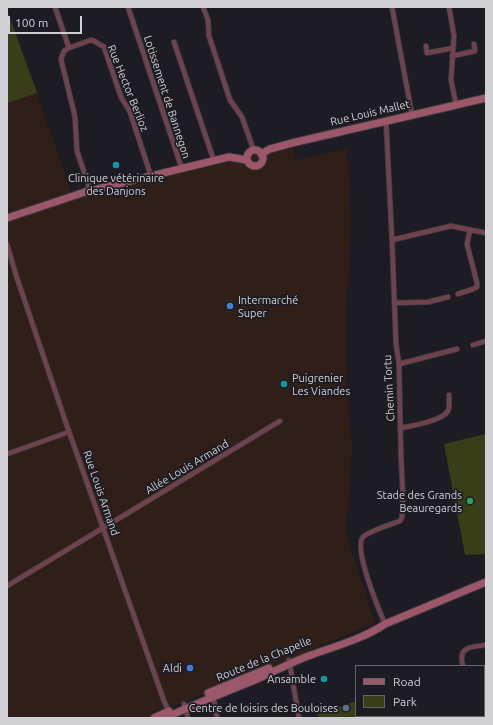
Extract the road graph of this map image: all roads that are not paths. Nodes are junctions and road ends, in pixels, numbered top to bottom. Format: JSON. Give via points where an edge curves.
{"nodes":[{"id":1,"x":55,"y":7,"type":"edge"},
{"id":2,"x":128,"y":7,"type":"edge"},
{"id":3,"x":203,"y":7,"type":"edge"},
{"id":4,"x":392,"y":7,"type":"edge"},
{"id":5,"x":449,"y":7,"type":"edge"},
{"id":6,"x":174,"y":42,"type":"dead end"},
{"id":7,"x":474,"y":44,"type":"dead end"},
{"id":8,"x":426,"y":46,"type":"dead end"},
{"id":9,"x":69,"y":48,"type":"junction"},
{"id":10,"x":453,"y":48,"type":"junction"},
{"id":11,"x":452,"y":56,"type":"junction"},
{"id":12,"x":486,"y":98,"type":"edge"},
{"id":13,"x":456,"y":104,"type":"junction"},
{"id":14,"x":412,"y":115,"type":"junction"},
{"id":15,"x":386,"y":121,"type":"junction"},
{"id":16,"x":254,"y":151,"type":"junction"},
{"id":17,"x":261,"y":154,"type":"junction"},
{"id":18,"x":248,"y":160,"type":"junction"},
{"id":19,"x":214,"y":161,"type":"junction"},
{"id":20,"x":182,"y":169,"type":"junction"},
{"id":21,"x":151,"y":176,"type":"junction"},
{"id":22,"x":90,"y":190,"type":"junction"},
{"id":23,"x":7,"y":218,"type":"edge"},
{"id":24,"x":470,"y":230,"type":"junction"},
{"id":25,"x":486,"y":233,"type":"edge"},
{"id":26,"x":392,"y":240,"type":"junction"},
{"id":27,"x":7,"y":244,"type":"edge"},
{"id":28,"x":7,"y":254,"type":"edge"},
{"id":29,"x":16,"y":276,"type":"junction"},
{"id":30,"x":458,"y":294,"type":"dead end"},
{"id":31,"x":448,"y":297,"type":"dead end"},
{"id":32,"x":394,"y":303,"type":"junction"},
{"id":33,"x":486,"y":342,"type":"edge"},
{"id":34,"x":473,"y":345,"type":"dead end"},
{"id":35,"x":457,"y":349,"type":"dead end"},
{"id":36,"x":399,"y":364,"type":"junction"},
{"id":37,"x":448,"y":395,"type":"dead end"},
{"id":38,"x":280,"y":421,"type":"dead end"},
{"id":39,"x":400,"y":428,"type":"junction"},
{"id":40,"x":69,"y":432,"type":"junction"},
{"id":41,"x":7,"y":454,"type":"edge"},
{"id":42,"x":103,"y":528,"type":"junction"},
{"id":43,"x":486,"y":582,"type":"edge"},
{"id":44,"x":7,"y":586,"type":"edge"},
{"id":45,"x":385,"y":624,"type":"junction"},
{"id":46,"x":486,"y":645,"type":"edge"},
{"id":47,"x":289,"y":662,"type":"junction"},
{"id":48,"x":463,"y":665,"type":"edge"},
{"id":49,"x":213,"y":694,"type":"junction"},
{"id":50,"x":185,"y":706,"type":"junction"},
{"id":51,"x":168,"y":715,"type":"edge"},
{"id":52,"x":154,"y":718,"type":"edge"},
{"id":53,"x":188,"y":718,"type":"edge"},
{"id":54,"x":217,"y":718,"type":"edge"},
{"id":55,"x":299,"y":718,"type":"edge"}],
"edges":[{"from":1,"to":9,"type":"street"},
{"from":2,"to":20,"type":"street","name":"Lotissement de Bannegon"},
{"from":3,"to":16,"type":"street","via":[[208,20],[209,36],[230,100],[242,117]]},
{"from":4,"to":14,"type":"street"},
{"from":5,"to":10,"type":"street","via":[[454,36]]},
{"from":6,"to":19,"type":"street"},
{"from":7,"to":11,"type":"street","via":[[475,51]]},
{"from":8,"to":10,"type":"street","via":[[427,53]]},
{"from":9,"to":21,"type":"street","name":"Rue Hector Berlioz","via":[[91,40],[104,47],[121,97],[130,112]]},
{"from":9,"to":22,"type":"street","via":[[64,51],[62,59],[75,117],[77,151]]},
{"from":10,"to":11,"type":"street"},
{"from":11,"to":13,"type":"street","via":[[451,80]]},
{"from":12,"to":13,"type":"main road","name":"Rue Louis Mallet"},
{"from":13,"to":14,"type":"main road","name":"Rue Louis Mallet"},
{"from":14,"to":15,"type":"main road","name":"Rue Louis Mallet"},
{"from":15,"to":17,"type":"main road","name":"Rue Louis Mallet","via":[[292,143]]},
{"from":15,"to":26,"type":"street","name":"Chemin Tortu"},
{"from":16,"to":17,"type":"main road"},
{"from":16,"to":18,"type":"main road","via":[[249,154]]},
{"from":17,"to":18,"type":"main road","name":"Rue Louis Mallet","via":[[262,162],[257,166],[251,165]]},
{"from":18,"to":19,"type":"main road","name":"Rue Louis Mallet","via":[[229,157]]},
{"from":19,"to":20,"type":"main road","name":"Rue Louis Mallet"},
{"from":20,"to":21,"type":"main road","name":"Rue Louis Mallet"},
{"from":21,"to":22,"type":"main road","name":"Rue Louis Mallet"},
{"from":22,"to":23,"type":"main road","name":"Rue Louis Mallet"},
{"from":24,"to":25,"type":"street"},
{"from":24,"to":26,"type":"street","via":[[451,226]]},
{"from":24,"to":30,"type":"street","via":[[467,244],[477,287]]},
{"from":26,"to":32,"type":"street","name":"Chemin Tortu"},
{"from":27,"to":29,"type":"street","name":"Rue Louis Armand"},
{"from":28,"to":29,"type":"street","name":"Rue Louis Armand"},
{"from":29,"to":40,"type":"street","name":"Rue Louis Armand"},
{"from":31,"to":32,"type":"street","via":[[428,302]]},
{"from":32,"to":36,"type":"street","name":"Chemin Tortu"},
{"from":33,"to":34,"type":"street"},
{"from":35,"to":36,"type":"street"},
{"from":36,"to":39,"type":"street","name":"Chemin Tortu"},
{"from":37,"to":39,"type":"street","via":[[448,411],[440,418]]},
{"from":38,"to":42,"type":"street","name":"Allée Louis Armand"},
{"from":39,"to":45,"type":"street","name":"Chemin Tortu","via":[[402,517],[400,521],[364,535],[360,541],[365,569]]},
{"from":40,"to":41,"type":"street"},
{"from":40,"to":42,"type":"street","name":"Rue Louis Armand"},
{"from":42,"to":44,"type":"street","name":"Allée Louis Armand"},
{"from":42,"to":51,"type":"street","name":"Rue Louis Armand"},
{"from":43,"to":45,"type":"main road","name":"Route de la Chapelle"},
{"from":45,"to":47,"type":"main road","name":"Route de la Chapelle"},
{"from":46,"to":48,"type":"street","via":[[472,646],[465,650],[461,659]]},
{"from":47,"to":49,"type":"main road","name":"Route de la Chapelle"},
{"from":47,"to":55,"type":"street"},
{"from":49,"to":50,"type":"main road","name":"Route de la Chapelle"},
{"from":49,"to":54,"type":"street"},
{"from":50,"to":51,"type":"main road","name":"Route de la Chapelle"},
{"from":50,"to":53,"type":"street"},
{"from":51,"to":52,"type":"main road","name":"Route de la Chapelle"}]}
